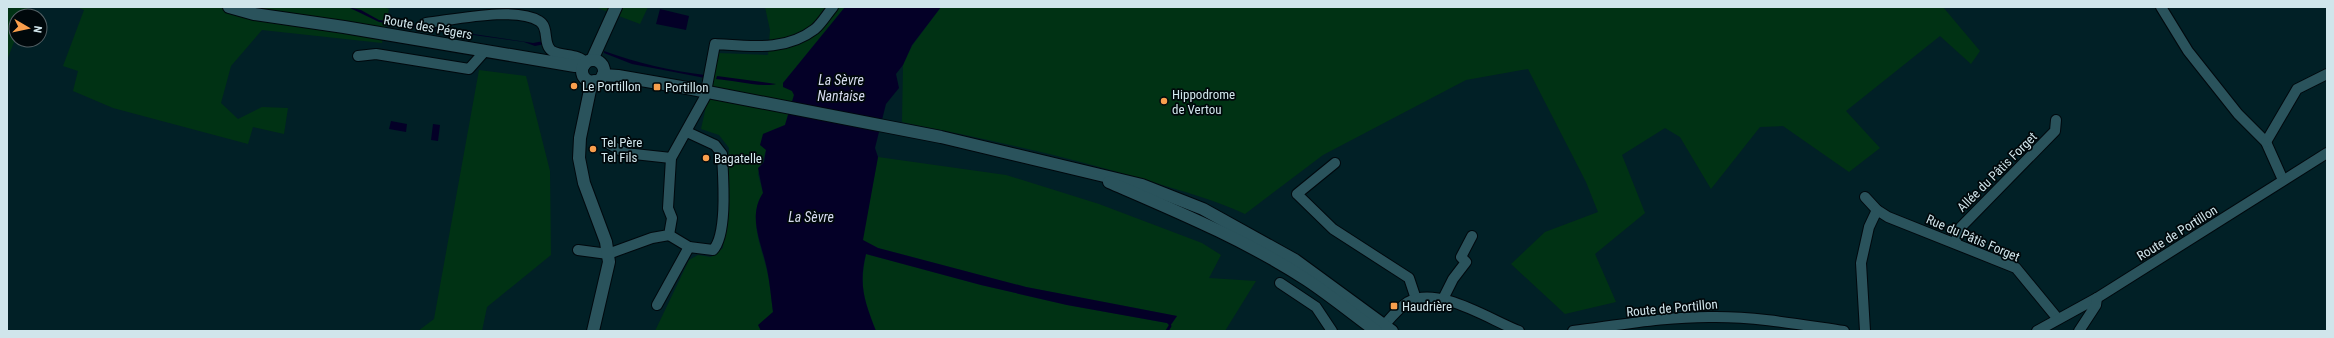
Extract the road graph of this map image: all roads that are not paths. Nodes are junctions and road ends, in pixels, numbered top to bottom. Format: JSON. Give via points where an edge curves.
{"nodes":[{"id":1,"x":229,"y":7,"type":"edge"},
{"id":2,"x":616,"y":7,"type":"edge"},
{"id":3,"x":833,"y":7,"type":"edge"},
{"id":4,"x":2161,"y":7,"type":"edge"},
{"id":5,"x":426,"y":23,"type":"dead end"},
{"id":6,"x":485,"y":51,"type":"junction"},
{"id":7,"x":358,"y":56,"type":"dead end"},
{"id":8,"x":591,"y":69,"type":"junction"},
{"id":9,"x":2327,"y":74,"type":"edge"},
{"id":10,"x":706,"y":93,"type":"junction"},
{"id":11,"x":2056,"y":120,"type":"dead end"},
{"id":12,"x":687,"y":132,"type":"junction"},
{"id":13,"x":2266,"y":142,"type":"junction"},
{"id":14,"x":609,"y":144,"type":"dead end"},
{"id":15,"x":2327,"y":153,"type":"edge"},
{"id":16,"x":670,"y":158,"type":"junction"},
{"id":17,"x":1335,"y":163,"type":"dead end"},
{"id":18,"x":1076,"y":169,"type":"junction"},
{"id":19,"x":2283,"y":180,"type":"junction"},
{"id":20,"x":1865,"y":197,"type":"dead end"},
{"id":21,"x":1877,"y":210,"type":"junction"},
{"id":22,"x":669,"y":235,"type":"junction"},
{"id":23,"x":1472,"y":236,"type":"dead end"},
{"id":24,"x":1955,"y":242,"type":"junction"},
{"id":25,"x":689,"y":247,"type":"junction"},
{"id":26,"x":578,"y":250,"type":"dead end"},
{"id":27,"x":608,"y":254,"type":"junction"},
{"id":28,"x":1280,"y":283,"type":"dead end"},
{"id":29,"x":2097,"y":298,"type":"junction"},
{"id":30,"x":1416,"y":299,"type":"junction"},
{"id":31,"x":1443,"y":299,"type":"junction"},
{"id":32,"x":657,"y":305,"type":"dead end"},
{"id":33,"x":2058,"y":319,"type":"junction"},
{"id":34,"x":1383,"y":329,"type":"edge"},
{"id":35,"x":593,"y":331,"type":"edge"},
{"id":36,"x":1332,"y":331,"type":"edge"},
{"id":37,"x":1519,"y":331,"type":"edge"},
{"id":38,"x":1573,"y":331,"type":"edge"},
{"id":39,"x":1844,"y":331,"type":"edge"},
{"id":40,"x":1865,"y":331,"type":"edge"},
{"id":41,"x":2037,"y":331,"type":"edge"},
{"id":42,"x":2079,"y":331,"type":"edge"}],
"edges":[{"from":1,"to":6,"type":"street","name":"Route des Pégers","via":[[254,14]]},
{"from":2,"to":8,"type":"street","via":[[608,20]]},
{"from":3,"to":10,"type":"street","via":[[815,28],[790,43],[767,48],[715,44]]},
{"from":4,"to":13,"type":"street","via":[[2188,51],[2238,114]]},
{"from":5,"to":8,"type":"street","via":[[494,14],[517,14],[539,21],[545,27],[548,46],[553,51],[583,58]]},
{"from":6,"to":7,"type":"street","via":[[469,69],[376,54]]},
{"from":6,"to":8,"type":"street","name":"Route des Pégers"},
{"from":8,"to":10,"type":"street"},
{"from":8,"to":27,"type":"street","via":[[579,158],[584,183]]},
{"from":9,"to":13,"type":"street","via":[[2297,89]]},
{"from":10,"to":12,"type":"street"},
{"from":10,"to":18,"type":"street","via":[[894,128],[1029,156]]},
{"from":11,"to":24,"type":"street","name":"Allée du Pâtis Forget","via":[[2055,131],[1961,227]]},
{"from":12,"to":16,"type":"street"},
{"from":12,"to":25,"type":"street","via":[[715,145],[722,154],[723,181],[721,226],[717,245],[713,250]]},
{"from":13,"to":19,"type":"street"},
{"from":14,"to":16,"type":"street","via":[[625,153]]},
{"from":15,"to":19,"type":"street","name":"Route de Portillon"},
{"from":16,"to":22,"type":"street","via":[[668,208],[672,218]]},
{"from":17,"to":30,"type":"street","via":[[1297,194],[1333,229],[1408,278]]},
{"from":18,"to":34,"type":"street","via":[[1190,218],[1243,244],[1308,281]]},
{"from":18,"to":34,"type":"street","via":[[1142,185],[1203,209],[1295,260]]},
{"from":19,"to":29,"type":"street","name":"Route de Portillon"},
{"from":20,"to":21,"type":"street","name":"Rue du Pâtis Forget"},
{"from":21,"to":24,"type":"street","name":"Rue du Pâtis Forget","via":[[1888,217]]},
{"from":21,"to":40,"type":"street","via":[[1869,227],[1861,263]]},
{"from":22,"to":25,"type":"street"},
{"from":22,"to":27,"type":"street","via":[[652,238]]},
{"from":23,"to":31,"type":"street","via":[[1461,256],[1466,262],[1453,279]]},
{"from":24,"to":33,"type":"street","name":"Rue du Pâtis Forget","via":[[2016,268]]},
{"from":25,"to":32,"type":"street"},
{"from":26,"to":27,"type":"street"},
{"from":27,"to":35,"type":"street","via":[[606,282]]},
{"from":28,"to":36,"type":"street","via":[[1316,307]]},
{"from":29,"to":33,"type":"street","name":"Route de Portillon"},
{"from":29,"to":42,"type":"street","via":[[2096,305]]},
{"from":30,"to":31,"type":"street"},
{"from":30,"to":34,"type":"street","via":[[1396,312]]},
{"from":31,"to":37,"type":"street"},
{"from":33,"to":41,"type":"street","name":"Route de Portillon"},
{"from":38,"to":39,"type":"street","name":"Route de Portillon","via":[[1716,316]]}]}
